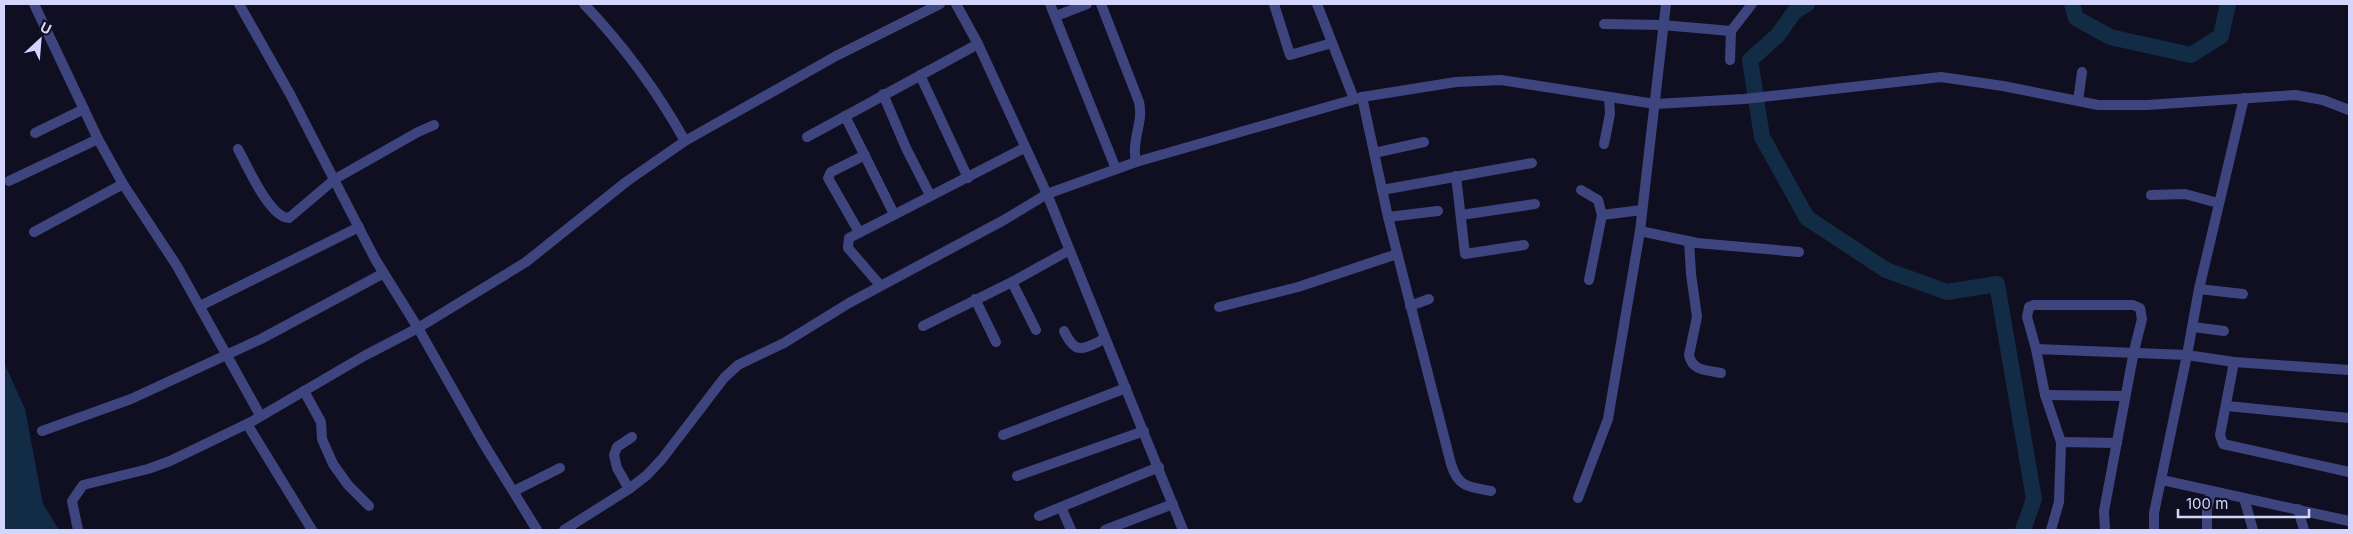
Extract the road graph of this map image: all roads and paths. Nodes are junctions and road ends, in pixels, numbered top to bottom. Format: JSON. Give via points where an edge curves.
{"nodes":[{"id":1,"x":34,"y":4,"type":"edge"},
{"id":2,"x":238,"y":4,"type":"edge"},
{"id":3,"x":584,"y":4,"type":"edge"},
{"id":4,"x":940,"y":4,"type":"edge"},
{"id":5,"x":956,"y":4,"type":"edge"},
{"id":6,"x":1050,"y":4,"type":"edge"},
{"id":7,"x":1088,"y":4,"type":"edge"},
{"id":8,"x":1101,"y":4,"type":"edge"},
{"id":9,"x":1274,"y":4,"type":"edge"},
{"id":10,"x":1317,"y":4,"type":"edge"},
{"id":11,"x":1666,"y":4,"type":"edge"},
{"id":12,"x":1752,"y":4,"type":"edge"},
{"id":13,"x":1056,"y":16,"type":"junction"},
{"id":14,"x":1604,"y":24,"type":"dead end"},
{"id":15,"x":1662,"y":25,"type":"junction"},
{"id":16,"x":1731,"y":31,"type":"junction"},
{"id":17,"x":1332,"y":43,"type":"junction"},
{"id":18,"x":978,"y":44,"type":"junction"},
{"id":19,"x":1730,"y":60,"type":"dead end"},
{"id":20,"x":2082,"y":72,"type":"dead end"},
{"id":21,"x":920,"y":75,"type":"junction"},
{"id":22,"x":883,"y":94,"type":"junction"},
{"id":23,"x":1358,"y":98,"type":"junction"},
{"id":24,"x":1609,"y":98,"type":"junction"},
{"id":25,"x":2244,"y":98,"type":"junction"},
{"id":26,"x":2078,"y":101,"type":"junction"},
{"id":27,"x":1655,"y":104,"type":"junction"},
{"id":28,"x":84,"y":109,"type":"junction"},
{"id":29,"x":2349,"y":110,"type":"edge"},
{"id":30,"x":845,"y":116,"type":"junction"},
{"id":31,"x":434,"y":125,"type":"dead end"},
{"id":32,"x":35,"y":133,"type":"dead end"},
{"id":33,"x":807,"y":137,"type":"dead end"},
{"id":34,"x":98,"y":139,"type":"junction"},
{"id":35,"x":685,"y":141,"type":"junction"},
{"id":36,"x":1424,"y":142,"type":"dead end"},
{"id":37,"x":1604,"y":144,"type":"dead end"},
{"id":38,"x":1024,"y":148,"type":"junction"},
{"id":39,"x":238,"y":149,"type":"dead end"},
{"id":40,"x":1374,"y":153,"type":"junction"},
{"id":41,"x":865,"y":154,"type":"junction"},
{"id":42,"x":1136,"y":162,"type":"junction"},
{"id":43,"x":1532,"y":163,"type":"dead end"},
{"id":44,"x":1116,"y":169,"type":"junction"},
{"id":45,"x":1456,"y":176,"type":"junction"},
{"id":46,"x":335,"y":178,"type":"junction"},
{"id":47,"x":968,"y":178,"type":"junction"},
{"id":48,"x":9,"y":181,"type":"dead end"},
{"id":49,"x":123,"y":184,"type":"junction"},
{"id":50,"x":1382,"y":190,"type":"junction"},
{"id":51,"x":1581,"y":190,"type":"dead end"},
{"id":52,"x":1047,"y":194,"type":"junction"},
{"id":53,"x":930,"y":195,"type":"junction"},
{"id":54,"x":2151,"y":195,"type":"dead end"},
{"id":55,"x":2218,"y":203,"type":"junction"},
{"id":56,"x":1535,"y":204,"type":"dead end"},
{"id":57,"x":1438,"y":210,"type":"dead end"},
{"id":58,"x":1642,"y":210,"type":"junction"},
{"id":59,"x":894,"y":214,"type":"junction"},
{"id":60,"x":1461,"y":215,"type":"junction"},
{"id":61,"x":1602,"y":215,"type":"junction"},
{"id":62,"x":1388,"y":217,"type":"junction"},
{"id":63,"x":359,"y":227,"type":"junction"},
{"id":64,"x":1640,"y":231,"type":"junction"},
{"id":65,"x":34,"y":232,"type":"dead end"},
{"id":66,"x":859,"y":232,"type":"junction"},
{"id":67,"x":1689,"y":241,"type":"junction"},
{"id":68,"x":1524,"y":246,"type":"dead end"},
{"id":69,"x":1068,"y":251,"type":"junction"},
{"id":70,"x":1799,"y":252,"type":"dead end"},
{"id":71,"x":1397,"y":254,"type":"junction"},
{"id":72,"x":384,"y":273,"type":"junction"},
{"id":73,"x":1589,"y":280,"type":"dead end"},
{"id":74,"x":1012,"y":282,"type":"junction"},
{"id":75,"x":880,"y":286,"type":"junction"},
{"id":76,"x":2199,"y":289,"type":"junction"},
{"id":77,"x":2243,"y":294,"type":"dead end"},
{"id":78,"x":975,"y":299,"type":"junction"},
{"id":79,"x":1429,"y":299,"type":"dead end"},
{"id":80,"x":200,"y":306,"type":"junction"},
{"id":81,"x":1410,"y":306,"type":"junction"},
{"id":82,"x":1219,"y":307,"type":"dead end"},
{"id":83,"x":923,"y":326,"type":"dead end"},
{"id":84,"x":2194,"y":326,"type":"junction"},
{"id":85,"x":418,"y":328,"type":"junction"},
{"id":86,"x":1036,"y":330,"type":"dead end"},
{"id":87,"x":1064,"y":331,"type":"dead end"},
{"id":88,"x":2224,"y":331,"type":"dead end"},
{"id":89,"x":1104,"y":338,"type":"junction"},
{"id":90,"x":996,"y":342,"type":"dead end"},
{"id":91,"x":2036,"y":349,"type":"junction"},
{"id":92,"x":2134,"y":351,"type":"junction"},
{"id":93,"x":226,"y":354,"type":"junction"},
{"id":94,"x":2187,"y":355,"type":"junction"},
{"id":95,"x":2234,"y":362,"type":"junction"},
{"id":96,"x":2349,"y":370,"type":"edge"},
{"id":97,"x":1721,"y":373,"type":"dead end"},
{"id":98,"x":1126,"y":388,"type":"junction"},
{"id":99,"x":304,"y":391,"type":"junction"},
{"id":100,"x":2045,"y":395,"type":"junction"},
{"id":101,"x":2125,"y":396,"type":"junction"},
{"id":102,"x":2227,"y":406,"type":"junction"},
{"id":103,"x":260,"y":415,"type":"junction"},
{"id":104,"x":2349,"y":418,"type":"edge"},
{"id":105,"x":247,"y":424,"type":"junction"},
{"id":106,"x":42,"y":431,"type":"dead end"},
{"id":107,"x":1144,"y":431,"type":"junction"},
{"id":108,"x":1003,"y":435,"type":"dead end"},
{"id":109,"x":632,"y":438,"type":"dead end"},
{"id":110,"x":2061,"y":442,"type":"junction"},
{"id":111,"x":2118,"y":444,"type":"junction"},
{"id":112,"x":1159,"y":467,"type":"junction"},
{"id":113,"x":560,"y":468,"type":"dead end"},
{"id":114,"x":2349,"y":472,"type":"edge"},
{"id":115,"x":1018,"y":476,"type":"dead end"},
{"id":116,"x":2162,"y":480,"type":"junction"},
{"id":117,"x":629,"y":490,"type":"junction"},
{"id":118,"x":514,"y":491,"type":"junction"},
{"id":119,"x":1491,"y":491,"type":"dead end"},
{"id":120,"x":2212,"y":491,"type":"junction"},
{"id":121,"x":1578,"y":498,"type":"dead end"},
{"id":122,"x":2244,"y":498,"type":"junction"},
{"id":123,"x":1173,"y":504,"type":"junction"},
{"id":124,"x":369,"y":506,"type":"dead end"},
{"id":125,"x":1061,"y":507,"type":"junction"},
{"id":126,"x":2298,"y":509,"type":"junction"},
{"id":127,"x":1039,"y":516,"type":"dead end"},
{"id":128,"x":2349,"y":521,"type":"edge"},
{"id":129,"x":78,"y":530,"type":"edge"},
{"id":130,"x":312,"y":530,"type":"edge"},
{"id":131,"x":537,"y":530,"type":"edge"},
{"id":132,"x":564,"y":530,"type":"edge"},
{"id":133,"x":1071,"y":530,"type":"edge"},
{"id":134,"x":1105,"y":530,"type":"edge"},
{"id":135,"x":1183,"y":530,"type":"edge"},
{"id":136,"x":2051,"y":530,"type":"edge"},
{"id":137,"x":2105,"y":530,"type":"edge"},
{"id":138,"x":2154,"y":530,"type":"edge"},
{"id":139,"x":2207,"y":530,"type":"edge"},
{"id":140,"x":2253,"y":530,"type":"edge"},
{"id":141,"x":2304,"y":530,"type":"edge"}],
"edges":[{"from":1,"to":28,"type":"street"},
{"from":2,"to":46,"type":"street"},
{"from":3,"to":35,"type":"street","via":[[628,53],[660,97]]},
{"from":4,"to":35,"type":"street","via":[[836,56]]},
{"from":5,"to":18,"type":"street"},
{"from":6,"to":13,"type":"street"},
{"from":7,"to":13,"type":"street"},
{"from":8,"to":42,"type":"street","via":[[1141,111],[1134,147]]},
{"from":9,"to":17,"type":"street","via":[[1290,55]]},
{"from":10,"to":17,"type":"street"},
{"from":11,"to":15,"type":"street"},
{"from":12,"to":16,"type":"street"},
{"from":13,"to":44,"type":"street"},
{"from":14,"to":15,"type":"street"},
{"from":15,"to":16,"type":"street"},
{"from":15,"to":27,"type":"street"},
{"from":16,"to":19,"type":"street"},
{"from":17,"to":23,"type":"street"},
{"from":18,"to":21,"type":"street"},
{"from":18,"to":38,"type":"street"},
{"from":20,"to":26,"type":"street"},
{"from":21,"to":22,"type":"street"},
{"from":21,"to":47,"type":"street"},
{"from":22,"to":30,"type":"street"},
{"from":22,"to":53,"type":"street"},
{"from":23,"to":24,"type":"street","via":[[1456,82],[1501,80]]},
{"from":23,"to":40,"type":"street"},
{"from":23,"to":42,"type":"street"},
{"from":24,"to":27,"type":"street"},
{"from":24,"to":37,"type":"street","via":[[1610,114]]},
{"from":25,"to":26,"type":"street","via":[[2112,106]]},
{"from":25,"to":29,"type":"street","via":[[2274,95],[2308,97]]},
{"from":25,"to":55,"type":"street"},
{"from":26,"to":27,"type":"street","via":[[1941,77],[1744,99]]},
{"from":27,"to":58,"type":"street"},
{"from":28,"to":32,"type":"street"},
{"from":28,"to":34,"type":"street"},
{"from":30,"to":33,"type":"street"},
{"from":30,"to":41,"type":"street"},
{"from":31,"to":46,"type":"street"},
{"from":34,"to":48,"type":"street"},
{"from":34,"to":49,"type":"street"},
{"from":35,"to":85,"type":"street","via":[[626,182],[526,262]]},
{"from":36,"to":40,"type":"street"},
{"from":38,"to":47,"type":"street"},
{"from":38,"to":52,"type":"street"},
{"from":39,"to":46,"type":"street","via":[[272,208],[285,218]]},
{"from":40,"to":50,"type":"street"},
{"from":41,"to":59,"type":"street"},
{"from":41,"to":66,"type":"street","via":[[831,172],[828,178]]},
{"from":42,"to":44,"type":"street"},
{"from":43,"to":45,"type":"street"},
{"from":44,"to":52,"type":"street"},
{"from":45,"to":50,"type":"street"},
{"from":45,"to":60,"type":"street"},
{"from":46,"to":63,"type":"street"},
{"from":47,"to":53,"type":"street"},
{"from":49,"to":65,"type":"street"},
{"from":49,"to":80,"type":"street"},
{"from":50,"to":62,"type":"street"},
{"from":51,"to":61,"type":"street","via":[[1598,200]]},
{"from":52,"to":69,"type":"street"},
{"from":52,"to":75,"type":"street"},
{"from":53,"to":59,"type":"street"},
{"from":54,"to":55,"type":"street","via":[[2185,194]]},
{"from":55,"to":76,"type":"street"},
{"from":56,"to":60,"type":"street"},
{"from":57,"to":62,"type":"street"},
{"from":58,"to":61,"type":"street"},
{"from":58,"to":64,"type":"street"},
{"from":59,"to":66,"type":"street"},
{"from":60,"to":68,"type":"street","via":[[1465,254]]},
{"from":61,"to":73,"type":"street"},
{"from":62,"to":71,"type":"street"},
{"from":63,"to":72,"type":"street"},
{"from":63,"to":80,"type":"street"},
{"from":64,"to":67,"type":"street"},
{"from":64,"to":121,"type":"street","via":[[1608,419]]},
{"from":66,"to":75,"type":"street","via":[[848,238],[847,245]]},
{"from":67,"to":70,"type":"street"},
{"from":67,"to":97,"type":"street","via":[[1697,317],[1690,361],[1696,368]]},
{"from":69,"to":74,"type":"street"},
{"from":69,"to":89,"type":"street"},
{"from":71,"to":81,"type":"street"},
{"from":71,"to":82,"type":"street","via":[[1298,287]]},
{"from":72,"to":85,"type":"street"},
{"from":72,"to":93,"type":"street","via":[[261,339]]},
{"from":74,"to":78,"type":"street"},
{"from":74,"to":86,"type":"street"},
{"from":75,"to":117,"type":"street","via":[[784,343],[738,365],[662,459]]},
{"from":76,"to":77,"type":"street"},
{"from":76,"to":84,"type":"street"},
{"from":78,"to":83,"type":"street"},
{"from":78,"to":90,"type":"street"},
{"from":79,"to":81,"type":"street"},
{"from":80,"to":93,"type":"street"},
{"from":81,"to":119,"type":"street","via":[[1455,477],[1469,486]]},
{"from":84,"to":88,"type":"street"},
{"from":84,"to":94,"type":"street"},
{"from":85,"to":99,"type":"street"},
{"from":85,"to":118,"type":"street"},
{"from":87,"to":89,"type":"street","via":[[1069,343],[1077,348],[1083,349]]},
{"from":89,"to":98,"type":"street"},
{"from":91,"to":92,"type":"street"},
{"from":91,"to":92,"type":"street","via":[[2027,317],[2029,307],[2133,305],[2140,308],[2142,319]]},
{"from":91,"to":100,"type":"street"},
{"from":92,"to":94,"type":"street"},
{"from":92,"to":101,"type":"street"},
{"from":93,"to":103,"type":"street"},
{"from":93,"to":106,"type":"street","via":[[131,399]]},
{"from":94,"to":95,"type":"street"},
{"from":94,"to":116,"type":"street"},
{"from":95,"to":96,"type":"street"},
{"from":95,"to":102,"type":"street"},
{"from":98,"to":107,"type":"street"},
{"from":98,"to":108,"type":"street"},
{"from":99,"to":103,"type":"street"},
{"from":99,"to":124,"type":"street","via":[[321,422],[322,439],[332,464]]},
{"from":100,"to":101,"type":"street"},
{"from":100,"to":110,"type":"street"},
{"from":101,"to":111,"type":"street"},
{"from":102,"to":104,"type":"street"},
{"from":102,"to":114,"type":"street","via":[[2220,435],[2223,444]]},
{"from":103,"to":105,"type":"street"},
{"from":105,"to":129,"type":"street","via":[[156,466],[83,485],[72,501]]},
{"from":105,"to":130,"type":"street"},
{"from":107,"to":112,"type":"street"},
{"from":107,"to":115,"type":"street"},
{"from":109,"to":117,"type":"street","via":[[617,447],[614,455]]},
{"from":110,"to":111,"type":"street"},
{"from":110,"to":136,"type":"street","via":[[2060,502]]},
{"from":111,"to":137,"type":"street","via":[[2104,511]]},
{"from":112,"to":123,"type":"street"},
{"from":112,"to":125,"type":"street"},
{"from":113,"to":118,"type":"street"},
{"from":116,"to":120,"type":"street"},
{"from":116,"to":138,"type":"street","via":[[2154,513]]},
{"from":117,"to":132,"type":"street"},
{"from":118,"to":131,"type":"street"},
{"from":120,"to":122,"type":"street"},
{"from":120,"to":139,"type":"street","via":[[2207,508]]},
{"from":122,"to":126,"type":"street"},
{"from":122,"to":140,"type":"street"},
{"from":123,"to":134,"type":"street"},
{"from":123,"to":135,"type":"street"},
{"from":125,"to":127,"type":"street"},
{"from":125,"to":133,"type":"street"},
{"from":126,"to":128,"type":"street"},
{"from":126,"to":141,"type":"street"}]}
